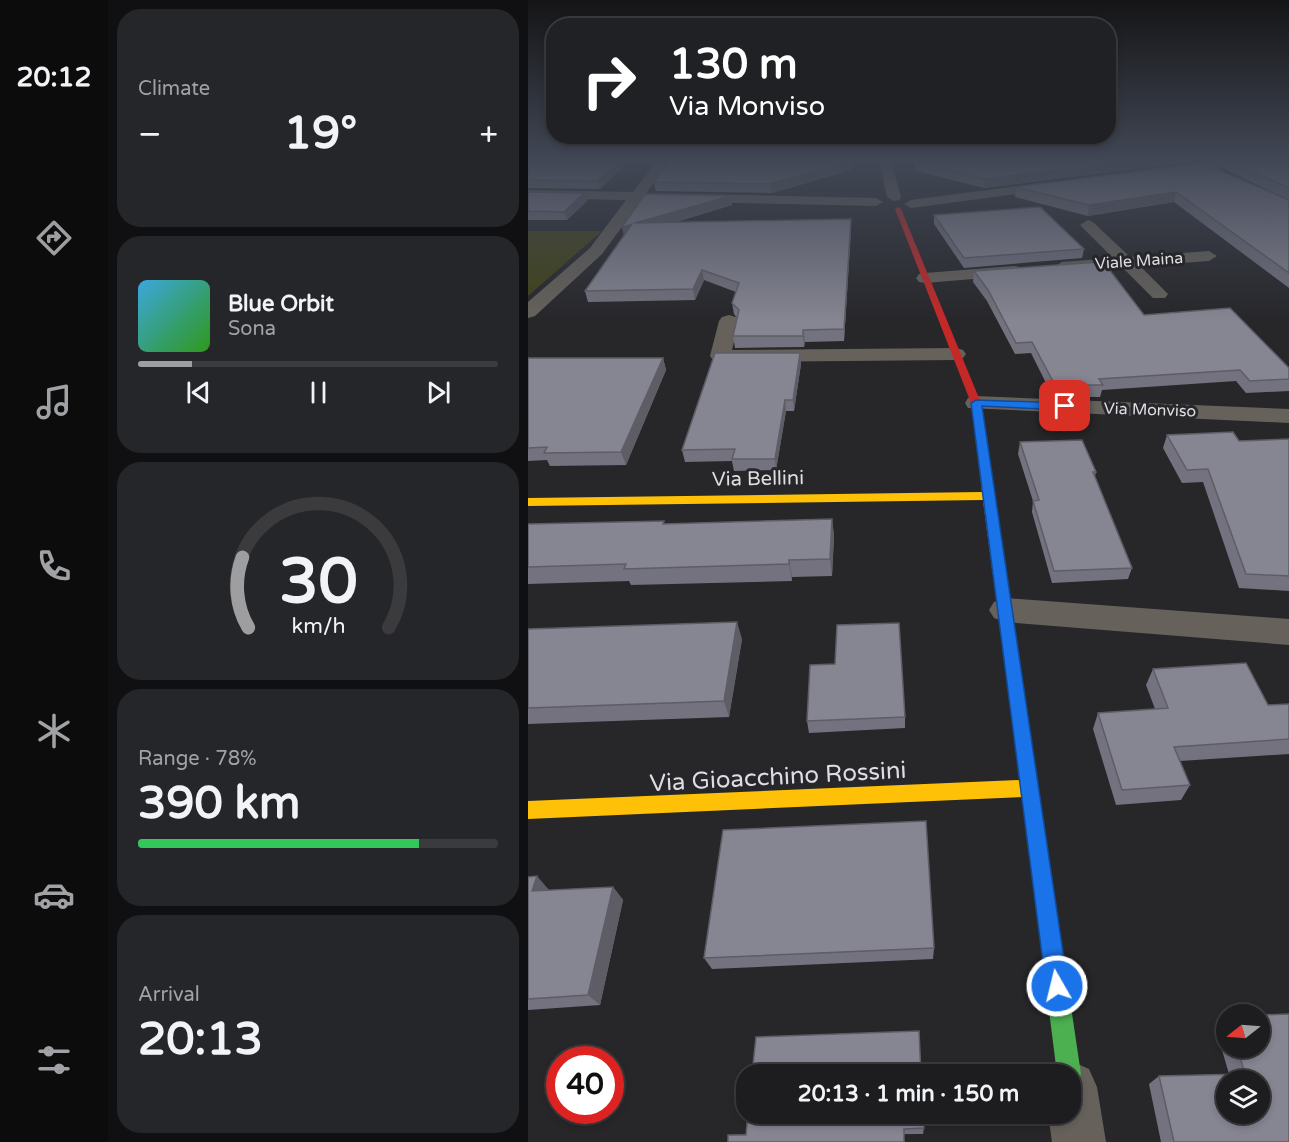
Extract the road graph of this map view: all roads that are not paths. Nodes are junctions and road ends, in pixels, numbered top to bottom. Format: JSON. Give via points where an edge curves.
{"nodes":[{"id":1,"x":624,"y":214,"type":"edge"},
{"id":2,"x":905,"y":214,"type":"edge"},
{"id":3,"x":1088,"y":225,"type":"edge"},
{"id":4,"x":1209,"y":256,"type":"dead end"},
{"id":5,"x":1127,"y":261,"type":"junction"},
{"id":6,"x":926,"y":278,"type":"junction"},
{"id":7,"x":1159,"y":294,"type":"dead end"},
{"id":8,"x":528,"y":312,"type":"edge"},
{"id":9,"x":729,"y":321,"type":"dead end"},
{"id":10,"x":956,"y":354,"type":"junction"},
{"id":11,"x":976,"y":403,"type":"junction"},
{"id":12,"x":1289,"y":416,"type":"edge"},
{"id":13,"x":989,"y":496,"type":"junction"},
{"id":14,"x":528,"y":501,"type":"edge"},
{"id":15,"x":1005,"y":610,"type":"junction"},
{"id":16,"x":1289,"y":632,"type":"edge"},
{"id":17,"x":1029,"y":788,"type":"junction"},
{"id":18,"x":528,"y":810,"type":"edge"},
{"id":19,"x":1068,"y":1064,"type":"edge"},
{"id":20,"x":1076,"y":1124,"type":"edge"},
{"id":21,"x":1079,"y":1142,"type":"edge"}],
"edges":[{"from":1,"to":8,"type":"street","via":[[596,252]]},
{"from":2,"to":6,"type":"street"},
{"from":3,"to":5,"type":"street"},
{"from":4,"to":5,"type":"street","name":"Viale Maina"},
{"from":5,"to":6,"type":"street","name":"Viale Maina"},
{"from":5,"to":7,"type":"street"},
{"from":6,"to":10,"type":"street"},
{"from":9,"to":10,"type":"street","via":[[720,356]]},
{"from":10,"to":11,"type":"street"},
{"from":11,"to":12,"type":"street","name":"Via Monviso"},
{"from":11,"to":13,"type":"street"},
{"from":13,"to":14,"type":"street","name":"Via Bellini"},
{"from":13,"to":15,"type":"street"},
{"from":15,"to":16,"type":"street"},
{"from":15,"to":17,"type":"street"},
{"from":17,"to":18,"type":"street","name":"Via Gioacchino Rossini"},
{"from":17,"to":19,"type":"street"},
{"from":20,"to":21,"type":"street"}]}
